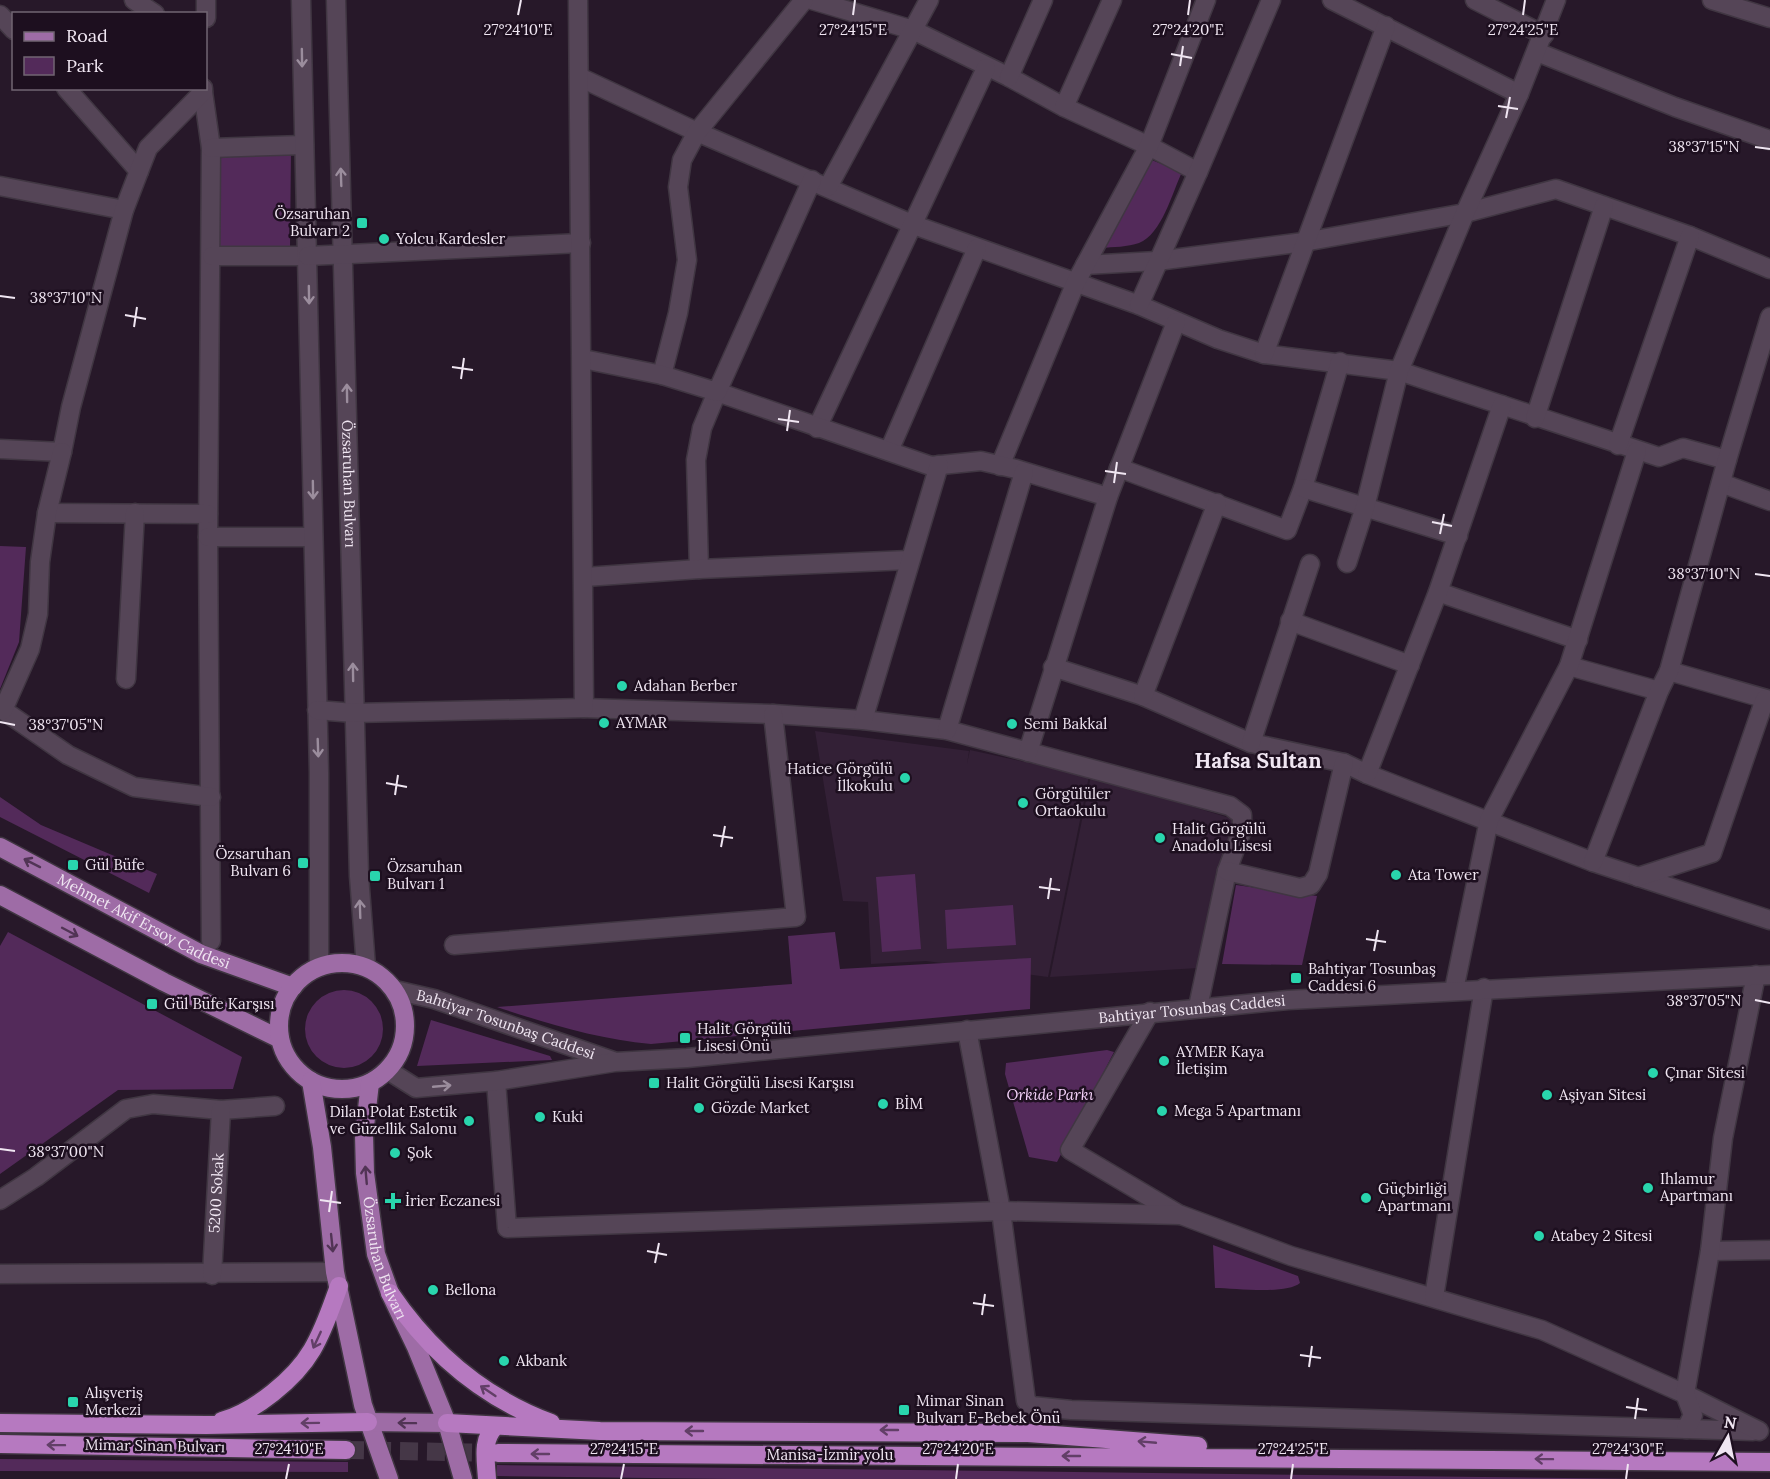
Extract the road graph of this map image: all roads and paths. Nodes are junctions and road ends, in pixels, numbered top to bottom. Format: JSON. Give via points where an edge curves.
{"nodes":[{"id":1,"x":134,"y":0,"type":"edge"},
{"id":2,"x":301,"y":0,"type":"edge"},
{"id":3,"x":336,"y":0,"type":"edge"},
{"id":4,"x":578,"y":0,"type":"edge"},
{"id":5,"x":804,"y":0,"type":"edge"},
{"id":6,"x":812,"y":0,"type":"edge"},
{"id":7,"x":929,"y":0,"type":"edge"},
{"id":8,"x":1043,"y":0,"type":"edge"},
{"id":9,"x":1112,"y":0,"type":"edge"},
{"id":10,"x":1206,"y":0,"type":"edge"},
{"id":11,"x":1270,"y":0,"type":"edge"},
{"id":12,"x":1332,"y":0,"type":"edge"},
{"id":13,"x":1475,"y":0,"type":"edge"},
{"id":14,"x":1556,"y":0,"type":"edge"},
{"id":15,"x":1712,"y":0,"type":"edge"},
{"id":16,"x":152,"y":12,"type":"edge"},
{"id":17,"x":0,"y":15,"type":"edge"},
{"id":18,"x":1770,"y":18,"type":"edge"},
{"id":19,"x":1386,"y":26,"type":"junction"},
{"id":20,"x":12,"y":28,"type":"edge"},
{"id":21,"x":913,"y":30,"type":"junction"},
{"id":22,"x":1544,"y":34,"type":"junction"},
{"id":23,"x":1537,"y":51,"type":"junction"},
{"id":24,"x":987,"y":68,"type":"junction"},
{"id":25,"x":579,"y":77,"type":"junction"},
{"id":26,"x":1009,"y":77,"type":"junction"},
{"id":27,"x":68,"y":90,"type":"edge"},
{"id":28,"x":203,"y":90,"type":"edge"},
{"id":29,"x":1519,"y":94,"type":"junction"},
{"id":30,"x":1064,"y":107,"type":"junction"},
{"id":31,"x":697,"y":132,"type":"junction"},
{"id":32,"x":1770,"y":140,"type":"edge"},
{"id":33,"x":304,"y":145,"type":"junction"},
{"id":34,"x":1149,"y":146,"type":"junction"},
{"id":35,"x":211,"y":148,"type":"junction"},
{"id":36,"x":139,"y":171,"type":"junction"},
{"id":37,"x":1198,"y":172,"type":"junction"},
{"id":38,"x":820,"y":184,"type":"junction"},
{"id":39,"x":0,"y":186,"type":"edge"},
{"id":40,"x":1604,"y":206,"type":"junction"},
{"id":41,"x":124,"y":210,"type":"junction"},
{"id":42,"x":1465,"y":213,"type":"junction"},
{"id":43,"x":914,"y":225,"type":"junction"},
{"id":44,"x":1689,"y":236,"type":"junction"},
{"id":45,"x":1304,"y":242,"type":"junction"},
{"id":46,"x":581,"y":243,"type":"junction"},
{"id":47,"x":977,"y":248,"type":"junction"},
{"id":48,"x":344,"y":255,"type":"junction"},
{"id":49,"x":212,"y":256,"type":"junction"},
{"id":50,"x":308,"y":256,"type":"junction"},
{"id":51,"x":1158,"y":261,"type":"junction"},
{"id":52,"x":1085,"y":265,"type":"junction"},
{"id":53,"x":1770,"y":269,"type":"edge"},
{"id":54,"x":1076,"y":282,"type":"junction"},
{"id":55,"x":1139,"y":305,"type":"junction"},
{"id":56,"x":1770,"y":317,"type":"edge"},
{"id":57,"x":1176,"y":322,"type":"junction"},
{"id":58,"x":1264,"y":354,"type":"junction"},
{"id":59,"x":583,"y":359,"type":"junction"},
{"id":60,"x":1340,"y":362,"type":"junction"},
{"id":61,"x":1399,"y":371,"type":"junction"},
{"id":62,"x":662,"y":375,"type":"junction"},
{"id":63,"x":717,"y":392,"type":"junction"},
{"id":64,"x":1502,"y":405,"type":"junction"},
{"id":65,"x":1535,"y":418,"type":"junction"},
{"id":66,"x":817,"y":428,"type":"junction"},
{"id":67,"x":1618,"y":445,"type":"junction"},
{"id":68,"x":0,"y":449,"type":"edge"},
{"id":69,"x":889,"y":451,"type":"junction"},
{"id":70,"x":1637,"y":451,"type":"junction"},
{"id":71,"x":62,"y":452,"type":"junction"},
{"id":72,"x":1727,"y":460,"type":"junction"},
{"id":73,"x":939,"y":465,"type":"junction"},
{"id":74,"x":1000,"y":466,"type":"junction"},
{"id":75,"x":1119,"y":468,"type":"junction"},
{"id":76,"x":1024,"y":472,"type":"junction"},
{"id":77,"x":1721,"y":483,"type":"junction"},
{"id":78,"x":1303,"y":488,"type":"junction"},
{"id":79,"x":1108,"y":497,"type":"junction"},
{"id":80,"x":1770,"y":501,"type":"edge"},
{"id":81,"x":1217,"y":503,"type":"junction"},
{"id":82,"x":1365,"y":507,"type":"junction"},
{"id":83,"x":47,"y":513,"type":"junction"},
{"id":84,"x":135,"y":513,"type":"junction"},
{"id":85,"x":208,"y":514,"type":"junction"},
{"id":86,"x":1458,"y":536,"type":"junction"},
{"id":87,"x":208,"y":537,"type":"junction"},
{"id":88,"x":314,"y":537,"type":"junction"},
{"id":89,"x":909,"y":560,"type":"junction"},
{"id":90,"x":1347,"y":563,"type":"dead end"},
{"id":91,"x":1310,"y":564,"type":"dead end"},
{"id":92,"x":699,"y":569,"type":"junction"},
{"id":93,"x":585,"y":577,"type":"junction"},
{"id":94,"x":1438,"y":592,"type":"junction"},
{"id":95,"x":1290,"y":621,"type":"junction"},
{"id":96,"x":1578,"y":640,"type":"junction"},
{"id":97,"x":1410,"y":665,"type":"junction"},
{"id":98,"x":1569,"y":666,"type":"junction"},
{"id":99,"x":1053,"y":667,"type":"junction"},
{"id":100,"x":1669,"y":671,"type":"junction"},
{"id":101,"x":126,"y":679,"type":"dead end"},
{"id":102,"x":1659,"y":691,"type":"junction"},
{"id":103,"x":1143,"y":696,"type":"junction"},
{"id":104,"x":1768,"y":699,"type":"edge"},
{"id":105,"x":585,"y":708,"type":"junction"},
{"id":106,"x":2,"y":709,"type":"edge"},
{"id":107,"x":317,"y":710,"type":"junction"},
{"id":108,"x":354,"y":713,"type":"junction"},
{"id":109,"x":773,"y":714,"type":"junction"},
{"id":110,"x":863,"y":720,"type":"junction"},
{"id":111,"x":947,"y":730,"type":"junction"},
{"id":112,"x":1251,"y":743,"type":"junction"},
{"id":113,"x":1028,"y":752,"type":"junction"},
{"id":114,"x":1344,"y":763,"type":"junction"},
{"id":115,"x":1367,"y":774,"type":"junction"},
{"id":116,"x":211,"y":796,"type":"junction"},
{"id":117,"x":1489,"y":820,"type":"junction"},
{"id":118,"x":0,"y":847,"type":"edge"},
{"id":119,"x":1593,"y":862,"type":"junction"},
{"id":120,"x":1227,"y":871,"type":"junction"},
{"id":121,"x":1638,"y":877,"type":"junction"},
{"id":122,"x":0,"y":895,"type":"edge"},
{"id":123,"x":1770,"y":920,"type":"edge"},
{"id":124,"x":211,"y":941,"type":"dead end"},
{"id":125,"x":454,"y":945,"type":"dead end"},
{"id":126,"x":319,"y":967,"type":"junction"},
{"id":127,"x":366,"y":967,"type":"junction"},
{"id":128,"x":1763,"y":975,"type":"edge"},
{"id":129,"x":293,"y":987,"type":"junction"},
{"id":130,"x":1484,"y":988,"type":"junction"},
{"id":131,"x":394,"y":990,"type":"junction"},
{"id":132,"x":1454,"y":990,"type":"junction"},
{"id":133,"x":1198,"y":1007,"type":"junction"},
{"id":134,"x":1150,"y":1012,"type":"junction"},
{"id":135,"x":967,"y":1030,"type":"junction"},
{"id":136,"x":280,"y":1039,"type":"junction"},
{"id":137,"x":615,"y":1062,"type":"junction"},
{"id":138,"x":389,"y":1071,"type":"junction"},
{"id":139,"x":311,"y":1081,"type":"junction"},
{"id":140,"x":496,"y":1081,"type":"junction"},
{"id":141,"x":370,"y":1083,"type":"junction"},
{"id":142,"x":275,"y":1106,"type":"dead end"},
{"id":143,"x":221,"y":1110,"type":"junction"},
{"id":144,"x":0,"y":1200,"type":"edge"},
{"id":145,"x":1001,"y":1211,"type":"junction"},
{"id":146,"x":1181,"y":1215,"type":"junction"},
{"id":147,"x":1770,"y":1250,"type":"edge"},
{"id":148,"x":1710,"y":1251,"type":"junction"},
{"id":149,"x":0,"y":1274,"type":"edge"},
{"id":150,"x":212,"y":1275,"type":"junction"},
{"id":151,"x":337,"y":1279,"type":"junction"},
{"id":152,"x":390,"y":1293,"type":"junction"},
{"id":153,"x":1434,"y":1297,"type":"junction"},
{"id":154,"x":1684,"y":1394,"type":"junction"},
{"id":155,"x":368,"y":1422,"type":"junction"},
{"id":156,"x":0,"y":1423,"type":"edge"},
{"id":157,"x":447,"y":1423,"type":"junction"},
{"id":158,"x":206,"y":1425,"type":"junction"},
{"id":159,"x":496,"y":1426,"type":"junction"},
{"id":160,"x":1686,"y":1429,"type":"junction"},
{"id":161,"x":600,"y":1431,"type":"junction"},
{"id":162,"x":1764,"y":1431,"type":"edge"},
{"id":163,"x":0,"y":1444,"type":"edge"},
{"id":164,"x":346,"y":1450,"type":"tunnel mouth"},
{"id":165,"x":498,"y":1453,"type":"tunnel mouth"},
{"id":166,"x":1415,"y":1458,"type":"junction"},
{"id":167,"x":1770,"y":1462,"type":"edge"},
{"id":168,"x":389,"y":1479,"type":"edge"},
{"id":169,"x":463,"y":1479,"type":"edge"},
{"id":170,"x":487,"y":1479,"type":"edge"}],
"edges":[{"from":1,"to":16,"type":"street"},
{"from":2,"to":33,"type":"street","one_way":true},
{"from":48,"to":3,"type":"street","name":"Özsaruhan Bulvarı","one_way":true},
{"from":4,"to":25,"type":"street"},
{"from":5,"to":31,"type":"street"},
{"from":6,"to":21,"type":"street"},
{"from":7,"to":21,"type":"street"},
{"from":8,"to":26,"type":"street"},
{"from":9,"to":30,"type":"street"},
{"from":10,"to":34,"type":"street"},
{"from":11,"to":37,"type":"street"},
{"from":12,"to":19,"type":"street"},
{"from":13,"to":22,"type":"street"},
{"from":14,"to":22,"type":"street"},
{"from":15,"to":18,"type":"street"},
{"from":17,"to":20,"type":"street"},
{"from":19,"to":29,"type":"street"},
{"from":19,"to":45,"type":"street"},
{"from":21,"to":24,"type":"street"},
{"from":21,"to":38,"type":"street"},
{"from":22,"to":23,"type":"street"},
{"from":23,"to":29,"type":"street"},
{"from":23,"to":32,"type":"street"},
{"from":24,"to":26,"type":"street"},
{"from":24,"to":43,"type":"street"},
{"from":25,"to":31,"type":"street"},
{"from":25,"to":46,"type":"street"},
{"from":26,"to":30,"type":"street"},
{"from":27,"to":36,"type":"street"},
{"from":28,"to":35,"type":"street"},
{"from":28,"to":36,"type":"street","via":[[148,148]]},
{"from":29,"to":42,"type":"street"},
{"from":30,"to":34,"type":"street"},
{"from":31,"to":38,"type":"street"},
{"from":31,"to":62,"type":"street","via":[[682,160],[678,187],[687,260]]},
{"from":33,"to":35,"type":"street"},
{"from":33,"to":50,"type":"street"},
{"from":34,"to":37,"type":"street"},
{"from":34,"to":52,"type":"street"},
{"from":35,"to":49,"type":"street"},
{"from":36,"to":41,"type":"street"},
{"from":37,"to":51,"type":"street"},
{"from":38,"to":43,"type":"street"},
{"from":38,"to":63,"type":"street"},
{"from":39,"to":41,"type":"street"},
{"from":40,"to":42,"type":"street","via":[[1556,189]]},
{"from":40,"to":44,"type":"street"},
{"from":40,"to":65,"type":"street"},
{"from":41,"to":71,"type":"street"},
{"from":42,"to":45,"type":"street"},
{"from":42,"to":61,"type":"street"},
{"from":43,"to":47,"type":"street"},
{"from":43,"to":66,"type":"street"},
{"from":44,"to":53,"type":"street"},
{"from":44,"to":67,"type":"street"},
{"from":45,"to":51,"type":"street"},
{"from":45,"to":58,"type":"street"},
{"from":46,"to":48,"type":"street"},
{"from":46,"to":59,"type":"street"},
{"from":47,"to":54,"type":"street"},
{"from":47,"to":69,"type":"street"},
{"from":48,"to":50,"type":"street"},
{"from":108,"to":48,"type":"street","name":"Özsaruhan Bulvarı","one_way":true},
{"from":49,"to":50,"type":"street"},
{"from":49,"to":85,"type":"street"},
{"from":50,"to":88,"type":"street","one_way":true},
{"from":51,"to":52,"type":"street"},
{"from":51,"to":55,"type":"street"},
{"from":52,"to":54,"type":"street"},
{"from":54,"to":55,"type":"street"},
{"from":54,"to":74,"type":"street"},
{"from":55,"to":57,"type":"street"},
{"from":56,"to":72,"type":"street"},
{"from":57,"to":58,"type":"street"},
{"from":57,"to":75,"type":"street"},
{"from":58,"to":60,"type":"street"},
{"from":59,"to":62,"type":"street"},
{"from":59,"to":93,"type":"street"},
{"from":60,"to":61,"type":"street"},
{"from":60,"to":78,"type":"street"},
{"from":61,"to":64,"type":"street"},
{"from":61,"to":82,"type":"street"},
{"from":62,"to":63,"type":"street"},
{"from":63,"to":66,"type":"street"},
{"from":63,"to":92,"type":"street","via":[[702,428],[696,460]]},
{"from":64,"to":65,"type":"street"},
{"from":64,"to":86,"type":"street"},
{"from":65,"to":67,"type":"street"},
{"from":66,"to":69,"type":"street"},
{"from":67,"to":70,"type":"street"},
{"from":68,"to":71,"type":"street"},
{"from":69,"to":73,"type":"street","via":[[931,466]]},
{"from":70,"to":72,"type":"street","via":[[1659,457],[1683,448]]},
{"from":70,"to":96,"type":"street"},
{"from":71,"to":83,"type":"street"},
{"from":72,"to":77,"type":"street"},
{"from":73,"to":74,"type":"street","via":[[981,461]]},
{"from":73,"to":89,"type":"street"},
{"from":74,"to":76,"type":"street"},
{"from":75,"to":79,"type":"street"},
{"from":75,"to":81,"type":"street"},
{"from":76,"to":79,"type":"street"},
{"from":76,"to":111,"type":"street"},
{"from":77,"to":80,"type":"street"},
{"from":77,"to":100,"type":"street"},
{"from":78,"to":81,"type":"street","via":[[1287,530]]},
{"from":78,"to":82,"type":"street"},
{"from":79,"to":99,"type":"street"},
{"from":81,"to":103,"type":"street"},
{"from":82,"to":86,"type":"street"},
{"from":82,"to":90,"type":"street"},
{"from":83,"to":84,"type":"street"},
{"from":83,"to":106,"type":"street","via":[[38,614],[30,649]]},
{"from":84,"to":85,"type":"street"},
{"from":84,"to":101,"type":"street"},
{"from":85,"to":87,"type":"street"},
{"from":86,"to":94,"type":"street"},
{"from":87,"to":88,"type":"street"},
{"from":87,"to":116,"type":"street"},
{"from":88,"to":107,"type":"street"},
{"from":89,"to":92,"type":"street"},
{"from":89,"to":110,"type":"street"},
{"from":91,"to":95,"type":"street"},
{"from":92,"to":93,"type":"street"},
{"from":93,"to":105,"type":"street"},
{"from":94,"to":96,"type":"street"},
{"from":94,"to":97,"type":"street"},
{"from":95,"to":97,"type":"street"},
{"from":95,"to":112,"type":"street"},
{"from":96,"to":98,"type":"street"},
{"from":97,"to":115,"type":"street"},
{"from":98,"to":102,"type":"street"},
{"from":98,"to":117,"type":"street"},
{"from":99,"to":103,"type":"street"},
{"from":99,"to":113,"type":"street"},
{"from":100,"to":102,"type":"street"},
{"from":100,"to":104,"type":"street"},
{"from":102,"to":119,"type":"street"},
{"from":103,"to":112,"type":"street"},
{"from":104,"to":121,"type":"street","via":[[1712,853]]},
{"from":105,"to":108,"type":"street"},
{"from":105,"to":109,"type":"street"},
{"from":106,"to":116,"type":"street","via":[[68,755],[134,787]]},
{"from":107,"to":108,"type":"street"},
{"from":107,"to":126,"type":"street","one_way":true},
{"from":127,"to":108,"type":"street","name":"Özsaruhan Bulvarı","one_way":true},
{"from":109,"to":110,"type":"street"},
{"from":109,"to":125,"type":"street","via":[[796,917]]},
{"from":110,"to":111,"type":"street"},
{"from":111,"to":113,"type":"street"},
{"from":112,"to":114,"type":"street"},
{"from":113,"to":120,"type":"street","via":[[1230,806],[1242,815],[1242,831]]},
{"from":114,"to":115,"type":"street"},
{"from":114,"to":120,"type":"street","via":[[1318,874],[1311,885],[1300,888]]},
{"from":115,"to":117,"type":"street"},
{"from":116,"to":124,"type":"street"},
{"from":117,"to":119,"type":"street"},
{"from":117,"to":132,"type":"street"},
{"from":129,"to":118,"type":"main road","name":"Mehmet Akif Ersoy Caddesi","one_way":true,"via":[[201,954]]},
{"from":119,"to":121,"type":"street"},
{"from":120,"to":133,"type":"street"},
{"from":121,"to":123,"type":"street"},
{"from":122,"to":136,"type":"main road","one_way":true},
{"from":126,"to":127,"type":"main road","via":[[350,963]]},
{"from":126,"to":129,"type":"main road"},
{"from":127,"to":131,"type":"main road","via":[[382,976]]},
{"from":128,"to":130,"type":"street","name":"Bahtiyar Tosunbaş Caddesi"},
{"from":128,"to":148,"type":"street","via":[[1723,1138]]},
{"from":129,"to":136,"type":"main road","via":[[281,1012]]},
{"from":130,"to":132,"type":"street","name":"Bahtiyar Tosunbaş Caddesi"},
{"from":130,"to":153,"type":"street"},
{"from":131,"to":137,"type":"street","name":"Bahtiyar Tosunbaş Caddesi","via":[[434,999]]},
{"from":131,"to":138,"type":"main road","via":[[403,1006],[406,1025],[404,1044]]},
{"from":132,"to":133,"type":"street","name":"Bahtiyar Tosunbaş Caddesi"},
{"from":133,"to":134,"type":"street","name":"Bahtiyar Tosunbaş Caddesi"},
{"from":134,"to":135,"type":"street","name":"Bahtiyar Tosunbaş Caddesi"},
{"from":134,"to":146,"type":"street","via":[[1070,1150]]},
{"from":135,"to":137,"type":"street","name":"Bahtiyar Tosunbaş Caddesi"},
{"from":135,"to":145,"type":"street"},
{"from":136,"to":139,"type":"main road","via":[[298,1071]]},
{"from":137,"to":140,"type":"street","name":"Bahtiyar Tosunbaş Caddesi"},
{"from":138,"to":140,"type":"street","name":"Bahtiyar Tosunbaş Caddesi","one_way":true,"via":[[416,1088]]},
{"from":138,"to":141,"type":"main road"},
{"from":139,"to":141,"type":"main road","via":[[343,1090]]},
{"from":139,"to":151,"type":"main road","one_way":true},
{"from":140,"to":145,"type":"street","via":[[507,1228]]},
{"from":152,"to":141,"type":"main road","name":"Özsaruhan Bulvarı","one_way":true,"via":[[376,1254],[365,1173],[364,1135]]},
{"from":142,"to":143,"type":"street"},
{"from":143,"to":144,"type":"street","via":[[153,1104],[126,1109]]},
{"from":143,"to":150,"type":"street","name":"5200 Sokak"},
{"from":145,"to":146,"type":"street"},
{"from":145,"to":160,"type":"street","via":[[1026,1401],[1032,1406]]},
{"from":146,"to":153,"type":"street","via":[[1291,1256]]},
{"from":147,"to":148,"type":"street"},
{"from":148,"to":154,"type":"street"},
{"from":149,"to":150,"type":"street"},
{"from":150,"to":151,"type":"street"},
{"from":151,"to":155,"type":"main road"},
{"from":151,"to":158,"type":"highway","one_way":true,"via":[[329,1315],[311,1352],[287,1380],[261,1403]]},
{"from":152,"to":157,"type":"main road","name":"Özsaruhan Bulvarı"},
{"from":161,"to":152,"type":"highway","one_way":true,"via":[[554,1424],[522,1412],[483,1388],[435,1350]]},
{"from":153,"to":154,"type":"street","via":[[1542,1330]]},
{"from":154,"to":160,"type":"street","via":[[1693,1415]]},
{"from":154,"to":162,"type":"street"},
{"from":157,"to":155,"type":"main road","one_way":true},
{"from":155,"to":158,"type":"highway","one_way":true},
{"from":155,"to":168,"type":"main road"},
{"from":156,"to":158,"type":"highway"},
{"from":157,"to":159,"type":"highway"},
{"from":157,"to":169,"type":"main road","name":"Özsaruhan Bulvarı"},
{"from":159,"to":161,"type":"highway"},
{"from":159,"to":170,"type":"highway","via":[[488,1433],[486,1443]]},
{"from":160,"to":162,"type":"street"},
{"from":166,"to":161,"type":"highway","one_way":true,"via":[[1228,1449],[1028,1433]]},
{"from":164,"to":163,"type":"highway","name":"Mimar Sinan Bulvarı","one_way":true},
{"from":166,"to":165,"type":"highway","name":"Manisa-İzmir yolu","one_way":true},
{"from":167,"to":166,"type":"highway","one_way":true}]}
